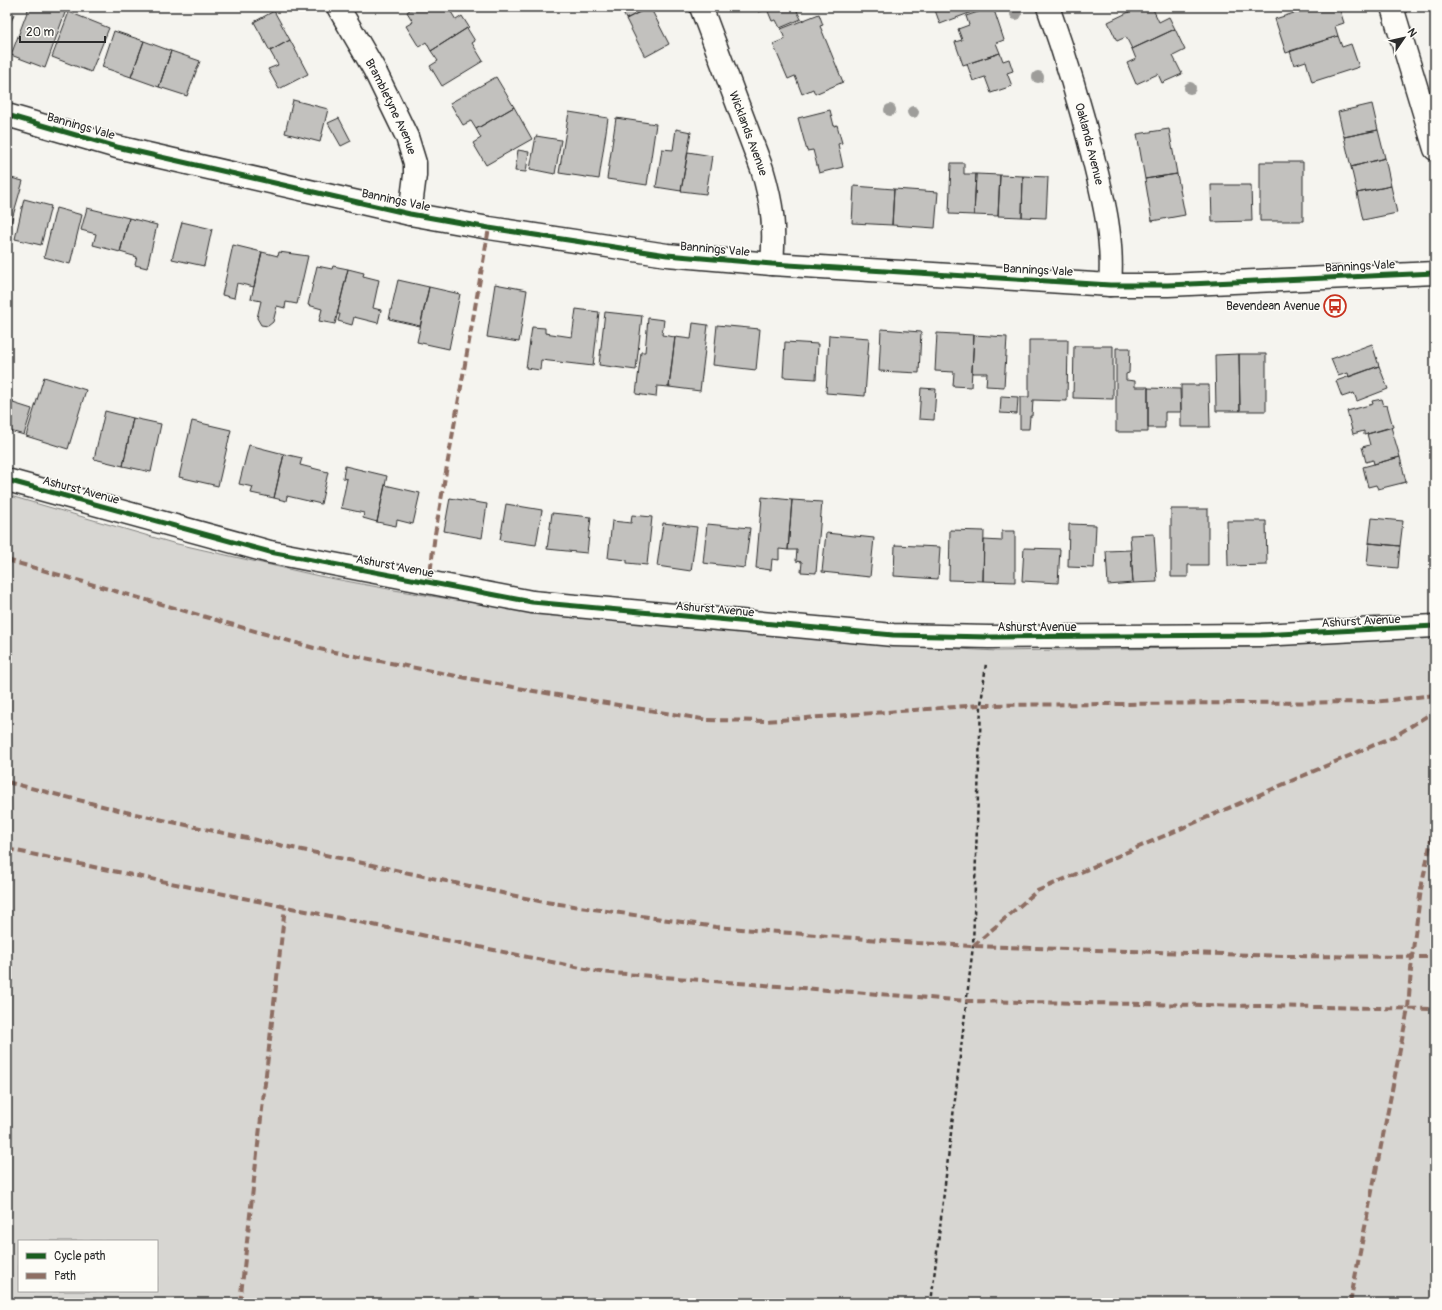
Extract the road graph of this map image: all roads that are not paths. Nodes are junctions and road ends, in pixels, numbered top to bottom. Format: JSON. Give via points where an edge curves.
{"nodes":[{"id":1,"x":338,"y":7,"type":"edge"},
{"id":2,"x":701,"y":7,"type":"edge"},
{"id":3,"x":1048,"y":7,"type":"edge"},
{"id":4,"x":1392,"y":7,"type":"edge"},
{"id":5,"x":7,"y":115,"type":"edge"},
{"id":6,"x":1435,"y":149,"type":"edge"},
{"id":7,"x":410,"y":214,"type":"junction"},
{"id":8,"x":772,"y":264,"type":"junction"},
{"id":9,"x":1435,"y":273,"type":"edge"},
{"id":10,"x":1110,"y":285,"type":"junction"},
{"id":11,"x":7,"y":480,"type":"edge"},
{"id":12,"x":1435,"y":626,"type":"edge"}],
"edges":[{"from":1,"to":7,"type":"street","name":"Brambletyne Avenue","via":[[374,69],[407,137],[415,163]]},
{"from":2,"to":8,"type":"street","name":"Wicklands Avenue","via":[[769,191],[774,232]]},
{"from":3,"to":10,"type":"street","name":"Oaklands Avenue","via":[[1074,87],[1106,210],[1110,232]]},
{"from":4,"to":6,"type":"street"},
{"from":5,"to":7,"type":"street","name":"Bannings Vale","via":[[117,147]]},
{"from":7,"to":8,"type":"street","name":"Bannings Vale","via":[[666,255]]},
{"from":8,"to":10,"type":"street","name":"Bannings Vale"},
{"from":9,"to":10,"type":"street","name":"Bannings Vale","via":[[1168,285]]},
{"from":11,"to":12,"type":"street","name":"Ashurst Avenue","via":[[270,552],[532,602],[893,635],[1261,635]]}]}
